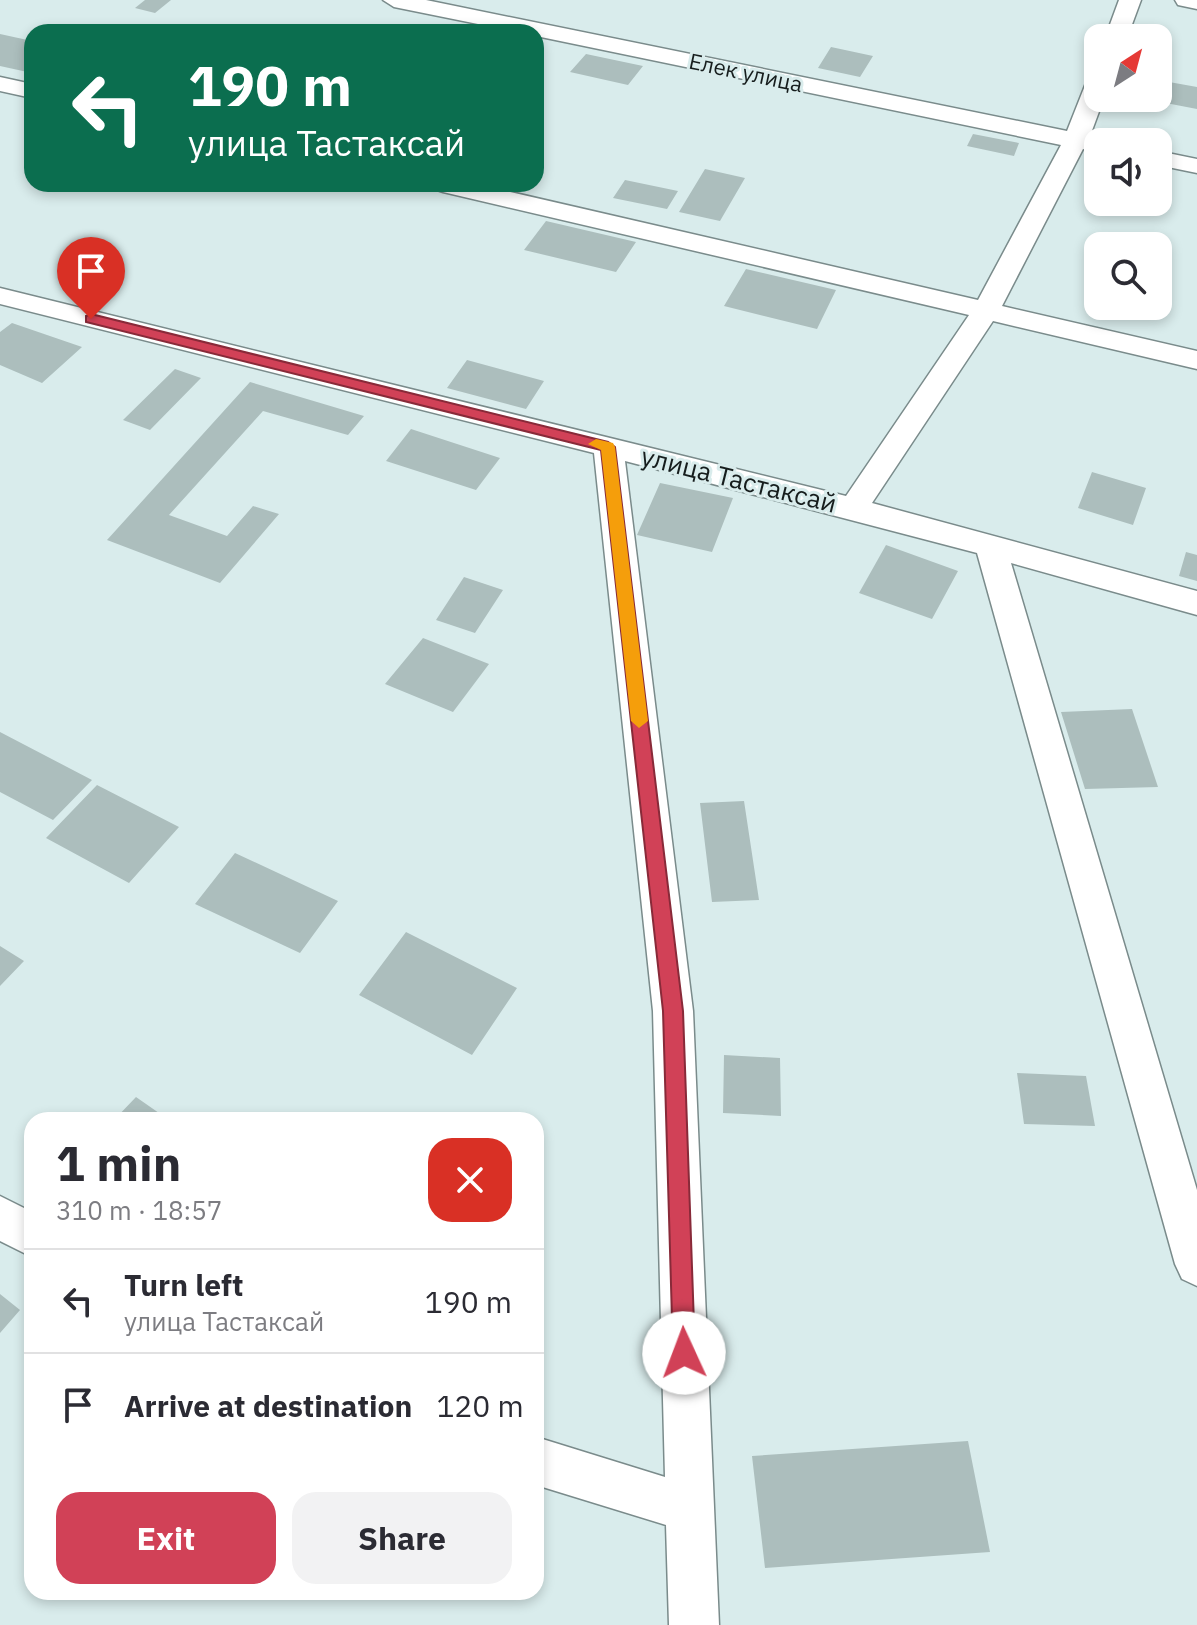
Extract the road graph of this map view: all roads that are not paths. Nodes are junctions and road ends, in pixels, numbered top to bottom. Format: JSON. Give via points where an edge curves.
{"nodes":[{"id":1,"x":394,"y":0,"type":"edge"},
{"id":2,"x":1130,"y":0,"type":"edge"},
{"id":3,"x":1189,"y":0,"type":"edge"},
{"id":4,"x":1197,"y":2,"type":"edge"},
{"id":5,"x":510,"y":24,"type":"edge"},
{"id":6,"x":1121,"y":24,"type":"edge"},
{"id":7,"x":544,"y":31,"type":"edge"},
{"id":8,"x":0,"y":84,"type":"edge"},
{"id":9,"x":24,"y":89,"type":"edge"},
{"id":10,"x":1084,"y":142,"type":"edge"},
{"id":11,"x":1084,"y":148,"type":"edge"},
{"id":12,"x":1172,"y":161,"type":"edge"},
{"id":13,"x":1197,"y":166,"type":"edge"},
{"id":14,"x":477,"y":192,"type":"edge"},
{"id":15,"x":0,"y":296,"type":"edge"},
{"id":16,"x":986,"y":311,"type":"junction"},
{"id":17,"x":1197,"y":360,"type":"edge"},
{"id":18,"x":608,"y":447,"type":"junction"},
{"id":19,"x":853,"y":508,"type":"junction"},
{"id":20,"x":990,"y":545,"type":"junction"},
{"id":21,"x":1197,"y":603,"type":"edge"},
{"id":22,"x":0,"y":1217,"type":"edge"},
{"id":23,"x":24,"y":1231,"type":"edge"},
{"id":24,"x":1197,"y":1264,"type":"edge"},
{"id":25,"x":544,"y":1463,"type":"edge"},
{"id":26,"x":689,"y":1508,"type":"junction"},
{"id":27,"x":694,"y":1625,"type":"edge"}],
"edges":[{"from":1,"to":5,"type":"street","name":"Елек улица"},
{"from":2,"to":6,"type":"street"},
{"from":3,"to":4,"type":"street"},
{"from":7,"to":10,"type":"street","name":"Елек улица"},
{"from":8,"to":9,"type":"street"},
{"from":11,"to":16,"type":"street"},
{"from":12,"to":13,"type":"street"},
{"from":14,"to":16,"type":"street"},
{"from":15,"to":18,"type":"street","name":"улица Тастаксай"},
{"from":16,"to":17,"type":"street"},
{"from":16,"to":19,"type":"street"},
{"from":18,"to":19,"type":"street","name":"улица Тастаксай"},
{"from":18,"to":26,"type":"street","via":[[673,1011]]},
{"from":19,"to":20,"type":"street","name":"улица Тастаксай"},
{"from":20,"to":21,"type":"street","name":"улица Тастаксай"},
{"from":20,"to":24,"type":"street"},
{"from":22,"to":23,"type":"street"},
{"from":25,"to":26,"type":"street"},
{"from":26,"to":27,"type":"street"}]}
